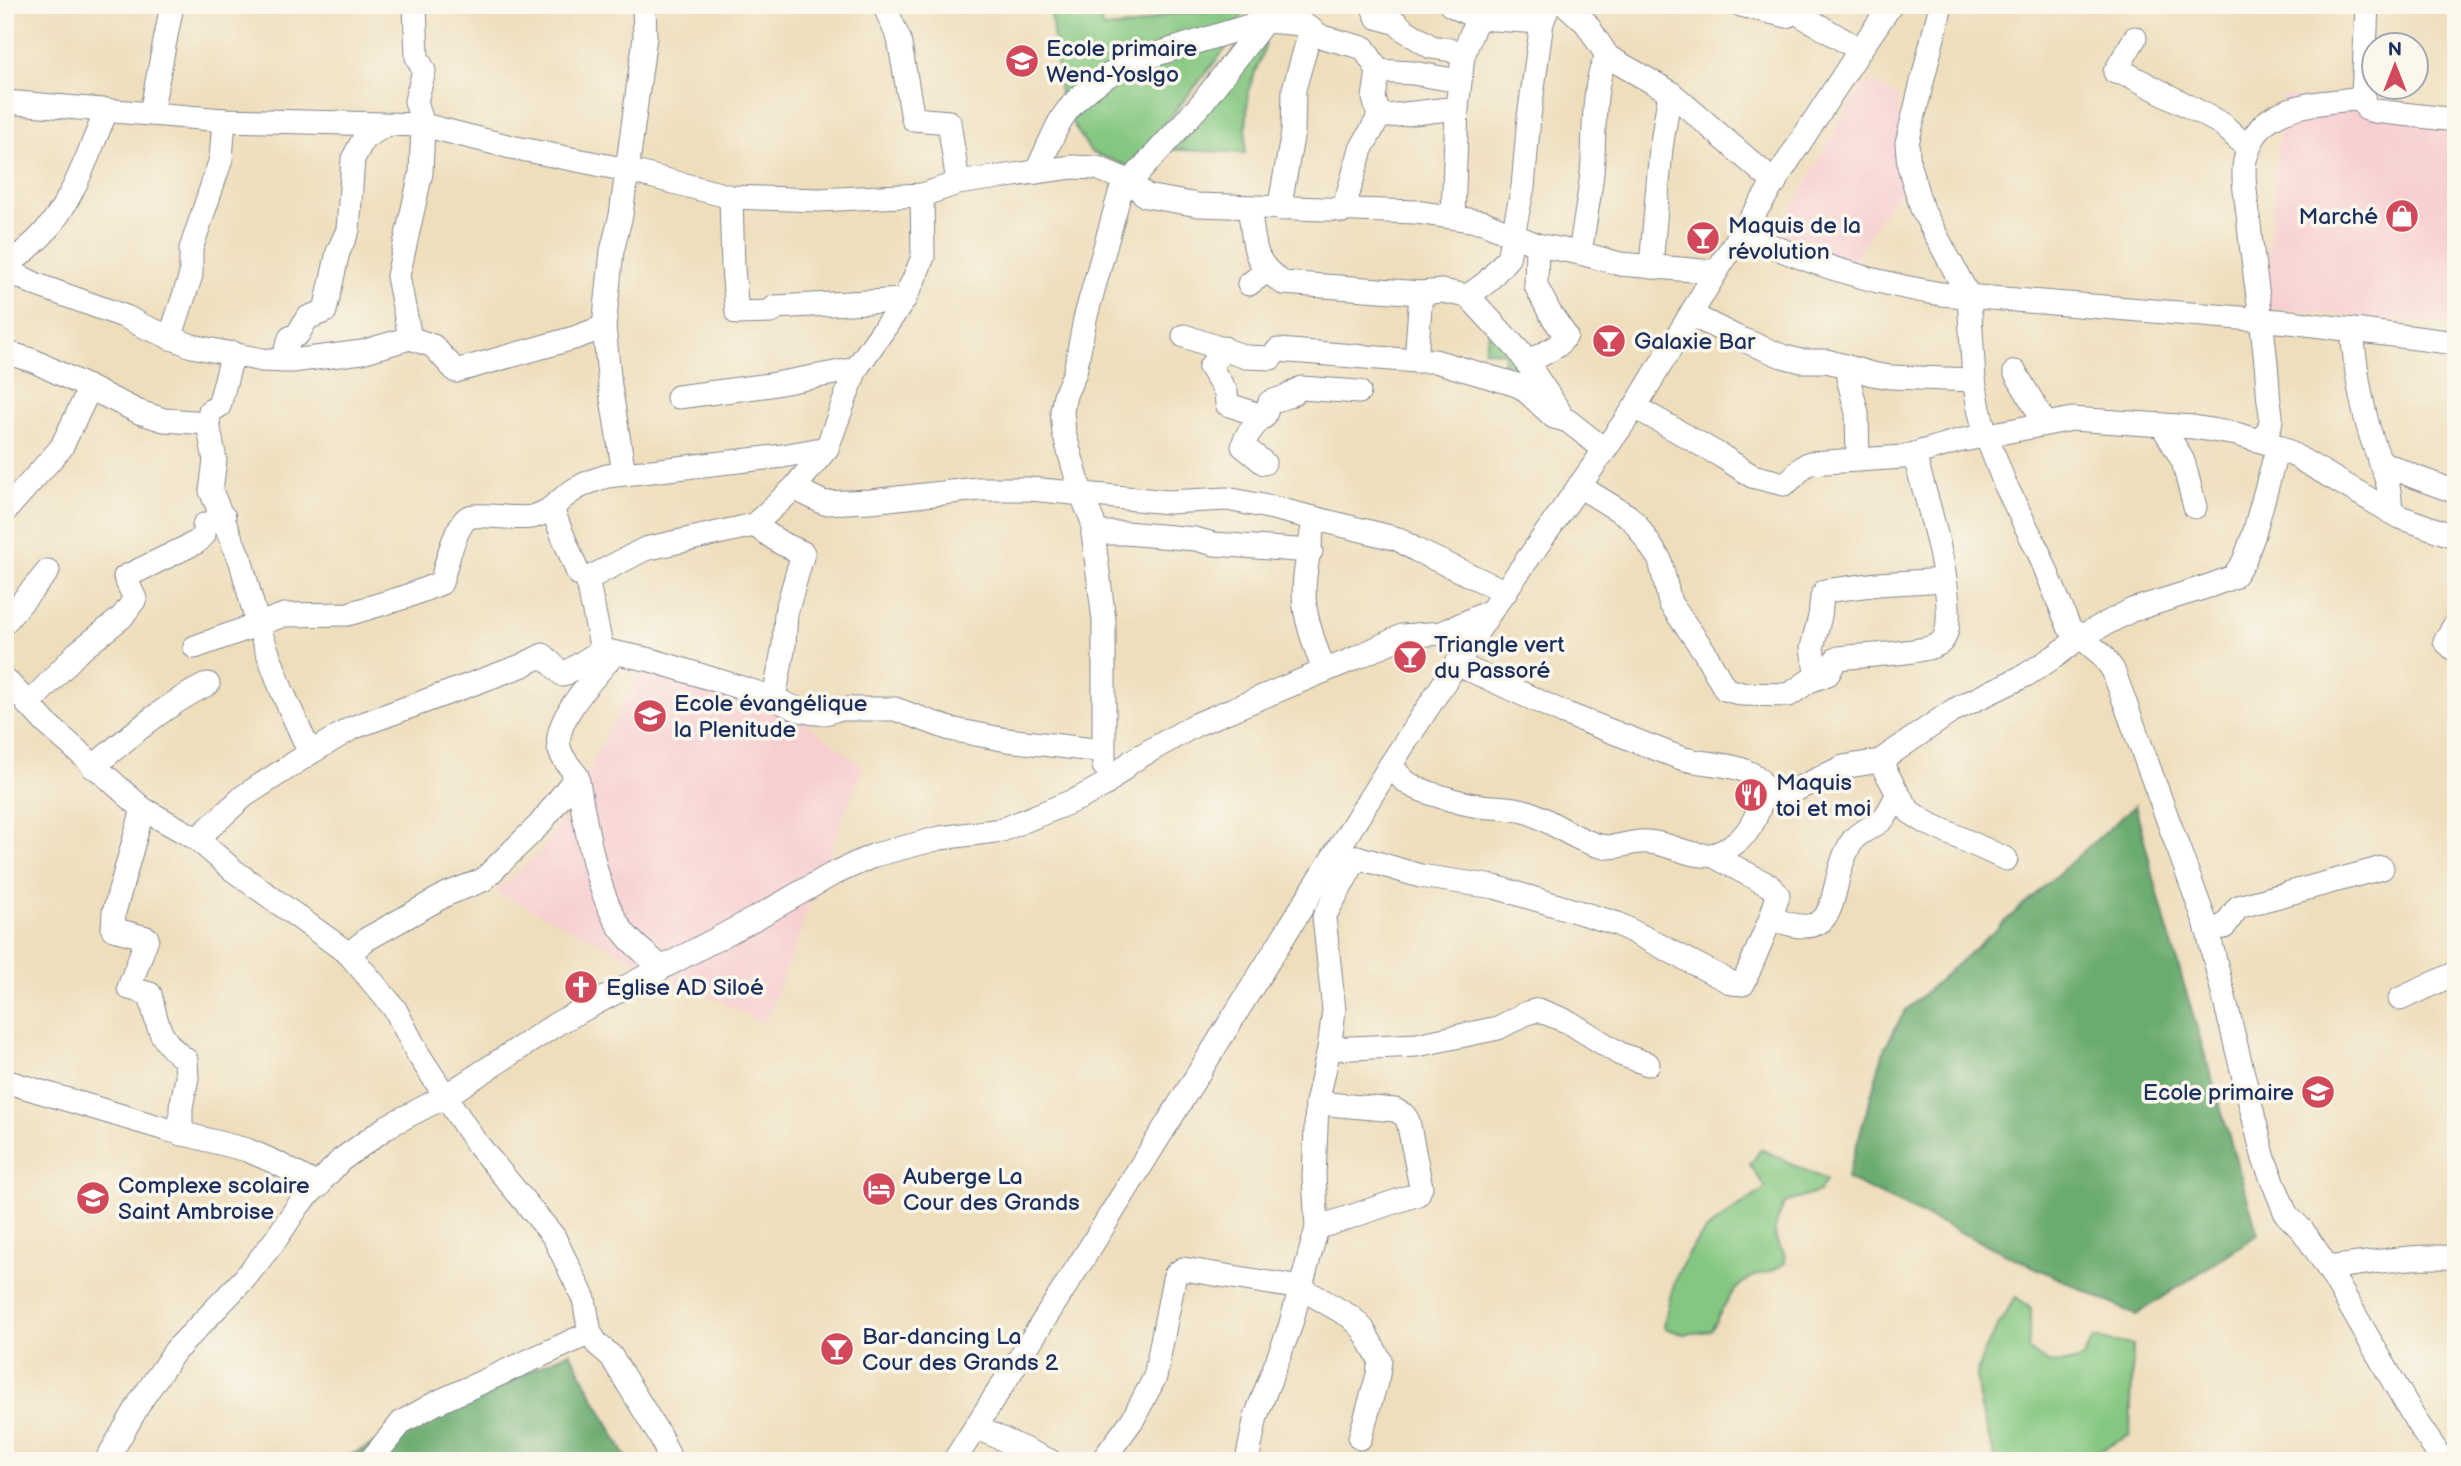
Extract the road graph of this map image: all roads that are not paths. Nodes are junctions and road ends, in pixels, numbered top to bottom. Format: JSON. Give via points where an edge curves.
{"nodes":[{"id":1,"x":172,"y":5,"type":"edge"},
{"id":2,"x":415,"y":5,"type":"edge"},
{"id":3,"x":644,"y":5,"type":"edge"},
{"id":4,"x":884,"y":5,"type":"edge"},
{"id":5,"x":1372,"y":5,"type":"edge"},
{"id":6,"x":1451,"y":5,"type":"edge"},
{"id":7,"x":1566,"y":5,"type":"edge"},
{"id":8,"x":1741,"y":5,"type":"edge"},
{"id":9,"x":1891,"y":5,"type":"edge"},
{"id":10,"x":1941,"y":5,"type":"edge"},
{"id":11,"x":2367,"y":5,"type":"edge"},
{"id":12,"x":1477,"y":11,"type":"edge"},
{"id":13,"x":1272,"y":13,"type":"edge"},
{"id":14,"x":1545,"y":14,"type":"edge"},
{"id":15,"x":1311,"y":29,"type":"junction"},
{"id":16,"x":2366,"y":32,"type":"edge"},
{"id":17,"x":2135,"y":38,"type":"dead end"},
{"id":18,"x":1860,"y":50,"type":"junction"},
{"id":19,"x":1463,"y":56,"type":"junction"},
{"id":20,"x":1608,"y":57,"type":"junction"},
{"id":21,"x":1378,"y":72,"type":"junction"},
{"id":22,"x":1459,"y":81,"type":"junction"},
{"id":23,"x":1670,"y":92,"type":"junction"},
{"id":24,"x":2360,"y":98,"type":"edge"},
{"id":25,"x":5,"y":102,"type":"edge"},
{"id":26,"x":2364,"y":102,"type":"edge"},
{"id":27,"x":1457,"y":107,"type":"junction"},
{"id":28,"x":107,"y":110,"type":"junction"},
{"id":29,"x":151,"y":113,"type":"junction"},
{"id":30,"x":1378,"y":117,"type":"junction"},
{"id":31,"x":224,"y":120,"type":"junction"},
{"id":32,"x":2456,"y":120,"type":"edge"},
{"id":33,"x":386,"y":125,"type":"junction"},
{"id":34,"x":423,"y":125,"type":"junction"},
{"id":35,"x":2249,"y":149,"type":"junction"},
{"id":36,"x":627,"y":170,"type":"junction"},
{"id":37,"x":1036,"y":172,"type":"junction"},
{"id":38,"x":1131,"y":182,"type":"junction"},
{"id":39,"x":958,"y":183,"type":"junction"},
{"id":40,"x":1775,"y":183,"type":"junction"},
{"id":41,"x":922,"y":195,"type":"junction"},
{"id":42,"x":731,"y":197,"type":"junction"},
{"id":43,"x":1249,"y":208,"type":"junction"},
{"id":44,"x":1281,"y":209,"type":"junction"},
{"id":45,"x":1343,"y":211,"type":"junction"},
{"id":46,"x":1453,"y":216,"type":"junction"},
{"id":47,"x":1742,"y":233,"type":"junction"},
{"id":48,"x":1513,"y":235,"type":"junction"},
{"id":49,"x":1537,"y":245,"type":"junction"},
{"id":50,"x":1580,"y":253,"type":"junction"},
{"id":51,"x":1651,"y":267,"type":"junction"},
{"id":52,"x":5,"y":268,"type":"edge"},
{"id":53,"x":1716,"y":272,"type":"junction"},
{"id":54,"x":1421,"y":293,"type":"junction"},
{"id":55,"x":1468,"y":296,"type":"junction"},
{"id":56,"x":1969,"y":297,"type":"junction"},
{"id":57,"x":904,"y":300,"type":"junction"},
{"id":58,"x":1692,"y":315,"type":"junction"},
{"id":59,"x":2262,"y":320,"type":"junction"},
{"id":60,"x":604,"y":327,"type":"junction"},
{"id":61,"x":2352,"y":330,"type":"junction"},
{"id":62,"x":1184,"y":336,"type":"dead end"},
{"id":63,"x":170,"y":338,"type":"junction"},
{"id":64,"x":410,"y":338,"type":"junction"},
{"id":65,"x":2456,"y":343,"type":"edge"},
{"id":66,"x":1224,"y":348,"type":"junction"},
{"id":67,"x":5,"y":352,"type":"edge"},
{"id":68,"x":233,"y":353,"type":"junction"},
{"id":69,"x":282,"y":360,"type":"junction"},
{"id":70,"x":1416,"y":361,"type":"junction"},
{"id":71,"x":1528,"y":363,"type":"junction"},
{"id":72,"x":1845,"y":366,"type":"junction"},
{"id":73,"x":856,"y":369,"type":"junction"},
{"id":74,"x":2015,"y":372,"type":"dead end"},
{"id":75,"x":1974,"y":380,"type":"junction"},
{"id":76,"x":90,"y":388,"type":"junction"},
{"id":77,"x":1359,"y":392,"type":"dead end"},
{"id":78,"x":678,"y":397,"type":"dead end"},
{"id":79,"x":1635,"y":407,"type":"junction"},
{"id":80,"x":1261,"y":416,"type":"junction"},
{"id":81,"x":1568,"y":421,"type":"junction"},
{"id":82,"x":208,"y":423,"type":"junction"},
{"id":83,"x":2045,"y":424,"type":"junction"},
{"id":84,"x":2162,"y":425,"type":"junction"},
{"id":85,"x":1986,"y":435,"type":"junction"},
{"id":86,"x":2271,"y":444,"type":"junction"},
{"id":87,"x":827,"y":448,"type":"junction"},
{"id":88,"x":1605,"y":450,"type":"junction"},
{"id":89,"x":1914,"y":455,"type":"junction"},
{"id":90,"x":1858,"y":460,"type":"junction"},
{"id":91,"x":2379,"y":461,"type":"junction"},
{"id":92,"x":1264,"y":463,"type":"dead end"},
{"id":93,"x":624,"y":473,"type":"junction"},
{"id":94,"x":1578,"y":486,"type":"junction"},
{"id":95,"x":794,"y":488,"type":"junction"},
{"id":96,"x":2456,"y":492,"type":"edge"},
{"id":97,"x":1081,"y":493,"type":"junction"},
{"id":98,"x":2195,"y":507,"type":"dead end"},
{"id":99,"x":552,"y":509,"type":"junction"},
{"id":100,"x":5,"y":511,"type":"edge"},
{"id":101,"x":2390,"y":512,"type":"junction"},
{"id":102,"x":224,"y":517,"type":"junction"},
{"id":103,"x":1314,"y":519,"type":"junction"},
{"id":104,"x":754,"y":525,"type":"junction"},
{"id":105,"x":1093,"y":533,"type":"junction"},
{"id":106,"x":2456,"y":537,"type":"edge"},
{"id":107,"x":1311,"y":551,"type":"junction"},
{"id":108,"x":48,"y":571,"type":"dead end"},
{"id":109,"x":587,"y":579,"type":"junction"},
{"id":110,"x":1945,"y":580,"type":"junction"},
{"id":111,"x":1506,"y":592,"type":"junction"},
{"id":112,"x":1492,"y":611,"type":"junction"},
{"id":113,"x":5,"y":622,"type":"edge"},
{"id":114,"x":2456,"y":623,"type":"edge"},
{"id":115,"x":258,"y":625,"type":"junction"},
{"id":116,"x":2080,"y":637,"type":"junction"},
{"id":117,"x":195,"y":647,"type":"dead end"},
{"id":118,"x":2456,"y":651,"type":"edge"},
{"id":119,"x":608,"y":652,"type":"junction"},
{"id":120,"x":1457,"y":664,"type":"junction"},
{"id":121,"x":1324,"y":671,"type":"junction"},
{"id":122,"x":1817,"y":678,"type":"junction"},
{"id":123,"x":5,"y":679,"type":"edge"},
{"id":124,"x":208,"y":684,"type":"dead end"},
{"id":125,"x":774,"y":698,"type":"junction"},
{"id":126,"x":28,"y":705,"type":"junction"},
{"id":127,"x":1103,"y":751,"type":"junction"},
{"id":128,"x":310,"y":753,"type":"junction"},
{"id":129,"x":1880,"y":761,"type":"junction"},
{"id":130,"x":1391,"y":764,"type":"junction"},
{"id":131,"x":93,"y":767,"type":"junction"},
{"id":132,"x":577,"y":776,"type":"junction"},
{"id":133,"x":1105,"y":785,"type":"junction"},
{"id":134,"x":1898,"y":794,"type":"junction"},
{"id":135,"x":1763,"y":796,"type":"junction"},
{"id":136,"x":143,"y":809,"type":"junction"},
{"id":137,"x":197,"y":839,"type":"junction"},
{"id":138,"x":1712,"y":855,"type":"junction"},
{"id":139,"x":1346,"y":856,"type":"junction"},
{"id":140,"x":2006,"y":859,"type":"dead end"},
{"id":141,"x":2382,"y":868,"type":"dead end"},
{"id":142,"x":1771,"y":918,"type":"junction"},
{"id":143,"x":2207,"y":929,"type":"junction"},
{"id":144,"x":349,"y":954,"type":"junction"},
{"id":145,"x":662,"y":968,"type":"junction"},
{"id":146,"x":2456,"y":974,"type":"edge"},
{"id":147,"x":2400,"y":999,"type":"dead end"},
{"id":148,"x":1329,"y":1049,"type":"junction"},
{"id":149,"x":1648,"y":1064,"type":"dead end"},
{"id":150,"x":5,"y":1081,"type":"edge"},
{"id":151,"x":444,"y":1097,"type":"junction"},
{"id":152,"x":1317,"y":1103,"type":"junction"},
{"id":153,"x":181,"y":1134,"type":"junction"},
{"id":154,"x":319,"y":1186,"type":"junction"},
{"id":155,"x":1317,"y":1228,"type":"junction"},
{"id":156,"x":2456,"y":1258,"type":"edge"},
{"id":157,"x":2328,"y":1268,"type":"junction"},
{"id":158,"x":1301,"y":1288,"type":"junction"},
{"id":159,"x":590,"y":1333,"type":"junction"},
{"id":160,"x":976,"y":1427,"type":"junction"},
{"id":161,"x":1360,"y":1438,"type":"dead end"},
{"id":162,"x":106,"y":1461,"type":"edge"},
{"id":163,"x":370,"y":1461,"type":"edge"},
{"id":164,"x":671,"y":1461,"type":"edge"},
{"id":165,"x":954,"y":1461,"type":"edge"},
{"id":166,"x":1050,"y":1461,"type":"edge"},
{"id":167,"x":1102,"y":1461,"type":"edge"},
{"id":168,"x":1247,"y":1461,"type":"edge"},
{"id":169,"x":2442,"y":1461,"type":"edge"}],
"edges":[{"from":1,"to":29,"type":"street"},
{"from":2,"to":34,"type":"street","via":[[416,57],[424,72],[416,101]]},
{"from":3,"to":36,"type":"street","via":[[645,37]]},
{"from":4,"to":39,"type":"street","via":[[900,39],[913,119],[949,122]]},
{"from":5,"to":19,"type":"street","via":[[1377,17],[1397,23],[1430,47]]},
{"from":6,"to":12,"type":"street"},
{"from":7,"to":20,"type":"street","via":[[1586,23]]},
{"from":8,"to":18,"type":"street","via":[[1787,16],[1794,10]]},
{"from":9,"to":18,"type":"street"},
{"from":10,"to":56,"type":"street","via":[[1907,143],[1909,166],[1922,209]]},
{"from":11,"to":16,"type":"street"},
{"from":12,"to":14,"type":"street"},
{"from":12,"to":19,"type":"street"},
{"from":13,"to":15,"type":"street"},
{"from":13,"to":37,"type":"street","via":[[1116,70],[1063,116]]},
{"from":13,"to":38,"type":"street","via":[[1201,104]]},
{"from":14,"to":48,"type":"street"},
{"from":15,"to":21,"type":"street","via":[[1322,37],[1364,48]]},
{"from":15,"to":44,"type":"street","via":[[1294,89],[1293,132]]},
{"from":17,"to":35,"type":"street","via":[[2115,72],[2222,124]]},
{"from":18,"to":40,"type":"street"},
{"from":19,"to":22,"type":"street"},
{"from":20,"to":23,"type":"street"},
{"from":20,"to":50,"type":"street","via":[[1601,64],[1597,91]]},
{"from":21,"to":22,"type":"street"},
{"from":21,"to":30,"type":"street","via":[[1374,98]]},
{"from":22,"to":27,"type":"street"},
{"from":23,"to":40,"type":"street"},
{"from":23,"to":51,"type":"street"},
{"from":24,"to":35,"type":"street","via":[[2320,103],[2272,117]]},
{"from":25,"to":28,"type":"street"},
{"from":26,"to":32,"type":"street","via":[[2375,111]]},
{"from":27,"to":30,"type":"street"},
{"from":27,"to":46,"type":"street"},
{"from":28,"to":29,"type":"street"},
{"from":28,"to":52,"type":"street","via":[[55,219]]},
{"from":29,"to":31,"type":"street"},
{"from":30,"to":45,"type":"street","via":[[1361,149]]},
{"from":31,"to":33,"type":"street"},
{"from":31,"to":63,"type":"street","via":[[221,159],[191,249],[191,275]]},
{"from":33,"to":34,"type":"street"},
{"from":33,"to":69,"type":"street","via":[[364,138],[353,159],[348,230],[338,252],[325,311],[307,318],[298,334],[290,338]]},
{"from":34,"to":36,"type":"street"},
{"from":34,"to":64,"type":"street","via":[[421,173],[398,276]]},
{"from":35,"to":59,"type":"street","via":[[2245,162],[2247,209]]},
{"from":36,"to":42,"type":"street"},
{"from":36,"to":60,"type":"street"},
{"from":37,"to":38,"type":"street","via":[[1097,168]]},
{"from":37,"to":39,"type":"street"},
{"from":38,"to":43,"type":"street","via":[[1146,196]]},
{"from":38,"to":97,"type":"street","via":[[1120,193],[1062,411]]},
{"from":39,"to":41,"type":"street"},
{"from":40,"to":47,"type":"street"},
{"from":41,"to":42,"type":"street","via":[[818,200]]},
{"from":41,"to":57,"type":"street","via":[[923,257]]},
{"from":42,"to":57,"type":"street","via":[[737,313],[807,304]]},
{"from":43,"to":44,"type":"street"},
{"from":43,"to":54,"type":"street","via":[[1258,278]]},
{"from":44,"to":45,"type":"street"},
{"from":45,"to":46,"type":"street"},
{"from":46,"to":48,"type":"street"},
{"from":47,"to":53,"type":"street"},
{"from":47,"to":56,"type":"street","via":[[1864,277]]},
{"from":48,"to":49,"type":"street"},
{"from":48,"to":55,"type":"street","via":[[1504,264]]},
{"from":49,"to":50,"type":"street"},
{"from":49,"to":71,"type":"street","via":[[1536,286],[1566,335],[1557,346]]},
{"from":50,"to":51,"type":"street"},
{"from":51,"to":53,"type":"street"},
{"from":52,"to":63,"type":"street"},
{"from":53,"to":58,"type":"street"},
{"from":54,"to":55,"type":"street"},
{"from":54,"to":70,"type":"street"},
{"from":55,"to":71,"type":"street"},
{"from":56,"to":59,"type":"street"},
{"from":56,"to":75,"type":"street"},
{"from":57,"to":73,"type":"street"},
{"from":58,"to":72,"type":"street","via":[[1782,356]]},
{"from":58,"to":79,"type":"street"},
{"from":59,"to":61,"type":"street"},
{"from":59,"to":86,"type":"street"},
{"from":60,"to":64,"type":"street","via":[[456,371],[433,346]]},
{"from":60,"to":93,"type":"street"},
{"from":61,"to":65,"type":"street"},
{"from":61,"to":91,"type":"street","via":[[2357,378]]},
{"from":62,"to":66,"type":"street"},
{"from":63,"to":68,"type":"street"},
{"from":64,"to":69,"type":"street","via":[[362,352]]},
{"from":66,"to":70,"type":"street","via":[[1246,357],[1271,358],[1278,351]]},
{"from":66,"to":80,"type":"street","via":[[1210,367],[1226,392],[1227,404]]},
{"from":67,"to":76,"type":"street"},
{"from":68,"to":69,"type":"street"},
{"from":68,"to":82,"type":"street","via":[[219,406],[211,411]]},
{"from":70,"to":81,"type":"street","via":[[1435,361],[1507,381],[1523,388],[1554,417]]},
{"from":71,"to":81,"type":"street"},
{"from":72,"to":75,"type":"street","via":[[1890,377]]},
{"from":72,"to":90,"type":"street","via":[[1857,413]]},
{"from":73,"to":78,"type":"street"},
{"from":73,"to":87,"type":"street"},
{"from":74,"to":83,"type":"street"},
{"from":75,"to":85,"type":"street"},
{"from":76,"to":82,"type":"street","via":[[164,420]]},
{"from":76,"to":100,"type":"street","via":[[61,448]]},
{"from":77,"to":80,"type":"street","via":[[1301,388],[1270,402]]},
{"from":79,"to":88,"type":"street"},
{"from":79,"to":90,"type":"street","via":[[1752,476],[1775,484],[1791,481],[1810,463]]},
{"from":80,"to":92,"type":"street","via":[[1243,446]]},
{"from":81,"to":88,"type":"street"},
{"from":82,"to":102,"type":"street","via":[[215,460],[211,491]]},
{"from":83,"to":84,"type":"street","via":[[2072,419]]},
{"from":83,"to":85,"type":"street"},
{"from":84,"to":86,"type":"street","via":[[2236,434]]},
{"from":84,"to":98,"type":"street","via":[[2183,461]]},
{"from":85,"to":89,"type":"street"},
{"from":85,"to":116,"type":"street","via":[[2058,606]]},
{"from":86,"to":101,"type":"street"},
{"from":86,"to":116,"type":"street","via":[[2250,544],[2233,577],[2132,610]]},
{"from":87,"to":93,"type":"street"},
{"from":87,"to":95,"type":"street"},
{"from":88,"to":94,"type":"street"},
{"from":89,"to":90,"type":"street"},
{"from":89,"to":110,"type":"street"},
{"from":91,"to":96,"type":"street"},
{"from":91,"to":101,"type":"street","via":[[2390,489]]},
{"from":93,"to":99,"type":"street","via":[[588,481]]},
{"from":94,"to":111,"type":"street"},
{"from":94,"to":122,"type":"street","via":[[1632,519],[1660,560],[1670,603],[1725,689],[1789,695]]},
{"from":95,"to":97,"type":"street","via":[[824,503],[978,489]]},
{"from":95,"to":104,"type":"street"},
{"from":97,"to":103,"type":"street","via":[[1168,502],[1227,499]]},
{"from":97,"to":105,"type":"street"},
{"from":99,"to":109,"type":"street","via":[[578,573]]},
{"from":99,"to":115,"type":"street","via":[[516,519],[474,514],[459,531],[441,583],[417,593],[348,614],[285,615]]},
{"from":101,"to":106,"type":"street"},
{"from":102,"to":115,"type":"street","via":[[242,562]]},
{"from":102,"to":126,"type":"street","via":[[204,525],[204,535],[197,542],[125,577],[135,599],[122,617],[77,653]]},
{"from":103,"to":107,"type":"street"},
{"from":103,"to":111,"type":"street","via":[[1398,539]]},
{"from":104,"to":109,"type":"street","via":[[645,549]]},
{"from":104,"to":125,"type":"street","via":[[781,544],[803,552],[786,613]]},
{"from":105,"to":107,"type":"street"},
{"from":105,"to":127,"type":"street","via":[[1104,620]]},
{"from":107,"to":121,"type":"street","via":[[1305,607]]},
{"from":108,"to":113,"type":"street"},
{"from":109,"to":119,"type":"street"},
{"from":110,"to":122,"type":"street","via":[[1950,620],[1941,642],[1908,651],[1839,658],[1828,674]]},
{"from":110,"to":122,"type":"street","via":[[1825,591],[1812,648]]},
{"from":111,"to":112,"type":"street"},
{"from":112,"to":120,"type":"street"},
{"from":112,"to":121,"type":"street","via":[[1442,633],[1402,636]]},
{"from":114,"to":118,"type":"street","via":[[2445,641]]},
{"from":115,"to":117,"type":"street"},
{"from":115,"to":128,"type":"street"},
{"from":116,"to":129,"type":"street","via":[[2026,674],[1939,718]]},
{"from":116,"to":143,"type":"street","via":[[2113,670]]},
{"from":119,"to":125,"type":"street","via":[[651,660]]},
{"from":119,"to":128,"type":"street","via":[[563,676],[543,655],[352,728]]},
{"from":119,"to":132,"type":"street","via":[[571,705],[560,734],[559,752]]},
{"from":120,"to":130,"type":"street"},
{"from":120,"to":135,"type":"street","via":[[1564,713],[1678,757],[1755,775]]},
{"from":121,"to":133,"type":"street","via":[[1195,725],[1132,761]]},
{"from":123,"to":126,"type":"street"},
{"from":124,"to":131,"type":"street","via":[[152,717]]},
{"from":125,"to":127,"type":"street","via":[[828,714],[836,709],[895,709],[950,729]]},
{"from":126,"to":131,"type":"street"},
{"from":127,"to":133,"type":"street"},
{"from":128,"to":137,"type":"street","via":[[244,796]]},
{"from":129,"to":134,"type":"street"},
{"from":129,"to":135,"type":"street","via":[[1843,767],[1791,792]]},
{"from":130,"to":138,"type":"street","via":[[1406,782],[1468,804],[1531,814],[1600,846],[1640,841]]},
{"from":130,"to":139,"type":"street"},
{"from":131,"to":136,"type":"street"},
{"from":132,"to":144,"type":"street","via":[[540,824],[483,880],[447,894]]},
{"from":132,"to":145,"type":"street","via":[[605,896],[624,933]]},
{"from":133,"to":145,"type":"street","via":[[1002,830],[940,838],[875,855]]},
{"from":134,"to":140,"type":"street","via":[[1910,812],[1927,823]]},
{"from":134,"to":142,"type":"street","via":[[1884,817],[1854,839],[1821,923],[1794,927]]},
{"from":135,"to":138,"type":"street","via":[[1748,831]]},
{"from":136,"to":137,"type":"street"},
{"from":136,"to":153,"type":"street","via":[[113,929],[147,938],[128,988],[150,994],[162,1038],[186,1060]]},
{"from":137,"to":144,"type":"street"},
{"from":138,"to":142,"type":"street","via":[[1775,891]]},
{"from":139,"to":142,"type":"street","via":[[1420,876],[1495,887],[1618,924],[1739,985],[1747,977]]},
{"from":139,"to":148,"type":"street","via":[[1324,918],[1334,1010]]},
{"from":139,"to":160,"type":"street"},
{"from":141,"to":143,"type":"street","via":[[2238,907],[2224,927]]},
{"from":143,"to":157,"type":"street","via":[[2264,1159],[2286,1214]]},
{"from":144,"to":151,"type":"street","via":[[395,1009]]},
{"from":145,"to":151,"type":"street","via":[[558,1023]]},
{"from":146,"to":147,"type":"street"},
{"from":148,"to":149,"type":"street","via":[[1417,1045],[1498,1028],[1538,1010]]},
{"from":148,"to":152,"type":"street"},
{"from":150,"to":153,"type":"street"},
{"from":151,"to":154,"type":"street","via":[[388,1126],[341,1160]]},
{"from":151,"to":159,"type":"street","via":[[554,1237],[584,1299]]},
{"from":152,"to":155,"type":"street"},
{"from":152,"to":155,"type":"street","via":[[1404,1115],[1421,1187],[1418,1194]]},
{"from":153,"to":154,"type":"street","via":[[247,1150]]},
{"from":154,"to":162,"type":"street","via":[[298,1206],[245,1278],[175,1350]]},
{"from":155,"to":158,"type":"street"},
{"from":156,"to":157,"type":"street"},
{"from":157,"to":169,"type":"street"},
{"from":158,"to":161,"type":"street","via":[[1351,1317],[1380,1360]]},
{"from":158,"to":167,"type":"street","via":[[1179,1271],[1155,1377],[1133,1419]]},
{"from":158,"to":168,"type":"street","via":[[1256,1416]]},
{"from":159,"to":163,"type":"street","via":[[402,1422]]},
{"from":159,"to":164,"type":"street","via":[[611,1356]]},
{"from":160,"to":165,"type":"street"},
{"from":160,"to":166,"type":"street"}]}
